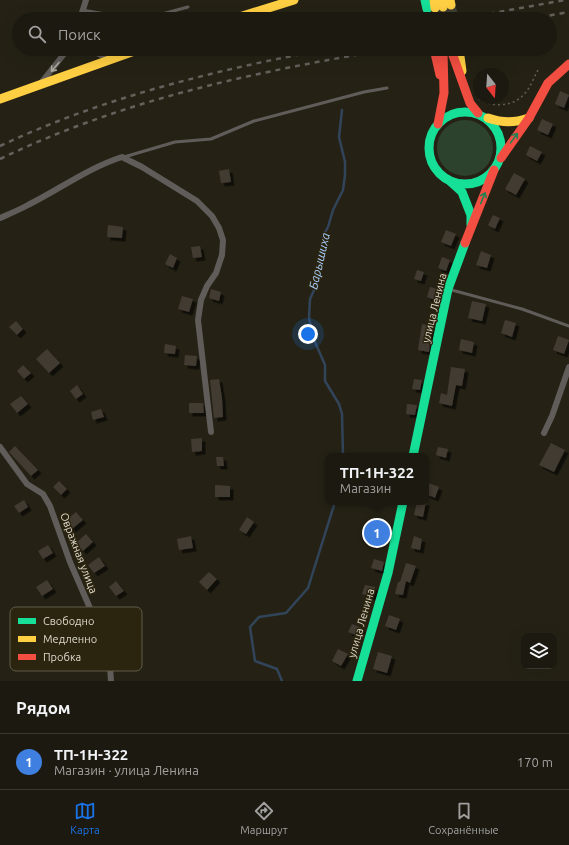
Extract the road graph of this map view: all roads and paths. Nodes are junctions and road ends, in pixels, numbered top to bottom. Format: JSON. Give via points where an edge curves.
{"nodes":[{"id":1,"x":86,"y":0,"type":"edge"},
{"id":2,"x":294,"y":0,"type":"edge"},
{"id":3,"x":188,"y":7,"type":"dead end"},
{"id":4,"x":82,"y":10,"type":"joint"},
{"id":5,"x":94,"y":12,"type":"edge"},
{"id":6,"x":170,"y":12,"type":"edge"},
{"id":7,"x":255,"y":12,"type":"edge"},
{"id":8,"x":63,"y":56,"type":"edge"},
{"id":9,"x":102,"y":56,"type":"edge"},
{"id":10,"x":119,"y":56,"type":"edge"},
{"id":11,"x":447,"y":56,"type":"edge"},
{"id":12,"x":449,"y":56,"type":"edge"},
{"id":13,"x":110,"y":59,"type":"junction"},
{"id":14,"x":568,"y":65,"type":"edge"},
{"id":15,"x":538,"y":70,"type":"dead end"},
{"id":16,"x":40,"y":85,"type":"junction"},
{"id":17,"x":387,"y":88,"type":"dead end"},
{"id":18,"x":0,"y":99,"type":"edge"},
{"id":19,"x":490,"y":104,"type":"edge"},
{"id":20,"x":508,"y":104,"type":"edge"},
{"id":21,"x":509,"y":104,"type":"edge"},
{"id":22,"x":481,"y":115,"type":"junction"},
{"id":23,"x":529,"y":118,"type":"junction"},
{"id":24,"x":438,"y":124,"type":"junction"},
{"id":25,"x":122,"y":157,"type":"junction"},
{"id":26,"x":500,"y":159,"type":"junction"},
{"id":27,"x":494,"y":170,"type":"junction"},
{"id":28,"x":448,"y":180,"type":"junction"},
{"id":29,"x":0,"y":218,"type":"edge"},
{"id":30,"x":472,"y":225,"type":"junction"},
{"id":31,"x":448,"y":289,"type":"junction"},
{"id":32,"x":569,"y":326,"type":"edge"},
{"id":33,"x":569,"y":367,"type":"edge"},
{"id":34,"x":211,"y":432,"type":"dead end"},
{"id":35,"x":544,"y":433,"type":"dead end"},
{"id":36,"x":0,"y":447,"type":"edge"},
{"id":37,"x":414,"y":453,"type":"edge"},
{"id":38,"x":402,"y":505,"type":"edge"},
{"id":39,"x":90,"y":607,"type":"edge"},
{"id":40,"x":110,"y":671,"type":"edge"},
{"id":41,"x":110,"y":681,"type":"edge"},
{"id":42,"x":357,"y":681,"type":"edge"}],
"edges":[{"from":1,"to":4,"type":"street"},
{"from":2,"to":7,"type":"main road"},
{"from":3,"to":6,"type":"lane"},
{"from":4,"to":5,"type":"lane"},
{"from":8,"to":16,"type":"street","one_way":true},
{"from":9,"to":13,"type":"street"},
{"from":10,"to":13,"type":"main road"},
{"from":11,"to":24,"type":"main road","via":[[444,93]]},
{"from":12,"to":22,"type":"main road","via":[[470,102]]},
{"from":13,"to":16,"type":"main road"},
{"from":14,"to":23,"type":"main road","via":[[548,83]]},
{"from":15,"to":21,"type":"path","via":[[525,93]]},
{"from":16,"to":18,"type":"main road"},
{"from":17,"to":25,"type":"lane","via":[[254,121],[211,139],[175,142]]},
{"from":19,"to":20,"type":"path"},
{"from":22,"to":23,"type":"main road","via":[[502,124]]},
{"from":22,"to":24,"type":"main road","via":[[462,111],[451,114]]},
{"from":22,"to":26,"type":"main road","via":[[493,124],[499,134]]},
{"from":26,"to":23,"type":"main road","one_way":true},
{"from":24,"to":28,"type":"main road","via":[[430,139],[429,151],[431,162]]},
{"from":25,"to":29,"type":"street","via":[[89,170],[29,205]]},
{"from":25,"to":34,"type":"street","via":[[197,201],[212,216],[223,240],[222,255],[216,273],[201,300],[198,320]]},
{"from":26,"to":27,"type":"main road"},
{"from":27,"to":28,"type":"main road","via":[[485,178],[473,183],[460,184]]},
{"from":30,"to":27,"type":"main road","name":"улица Ленина","one_way":true},
{"from":28,"to":30,"type":"main road","via":[[462,192]]},
{"from":30,"to":31,"type":"main road","name":"улица Ленина"},
{"from":31,"to":32,"type":"lane","via":[[522,309]]},
{"from":31,"to":37,"type":"main road","name":"улица Ленина"},
{"from":33,"to":35,"type":"street"},
{"from":36,"to":39,"type":"street","name":"Овражная улица","via":[[27,484],[43,494],[50,506]]},
{"from":38,"to":42,"type":"main road","name":"улица Ленина","via":[[388,573]]},
{"from":40,"to":41,"type":"street","name":"Овражная улица"}]}
